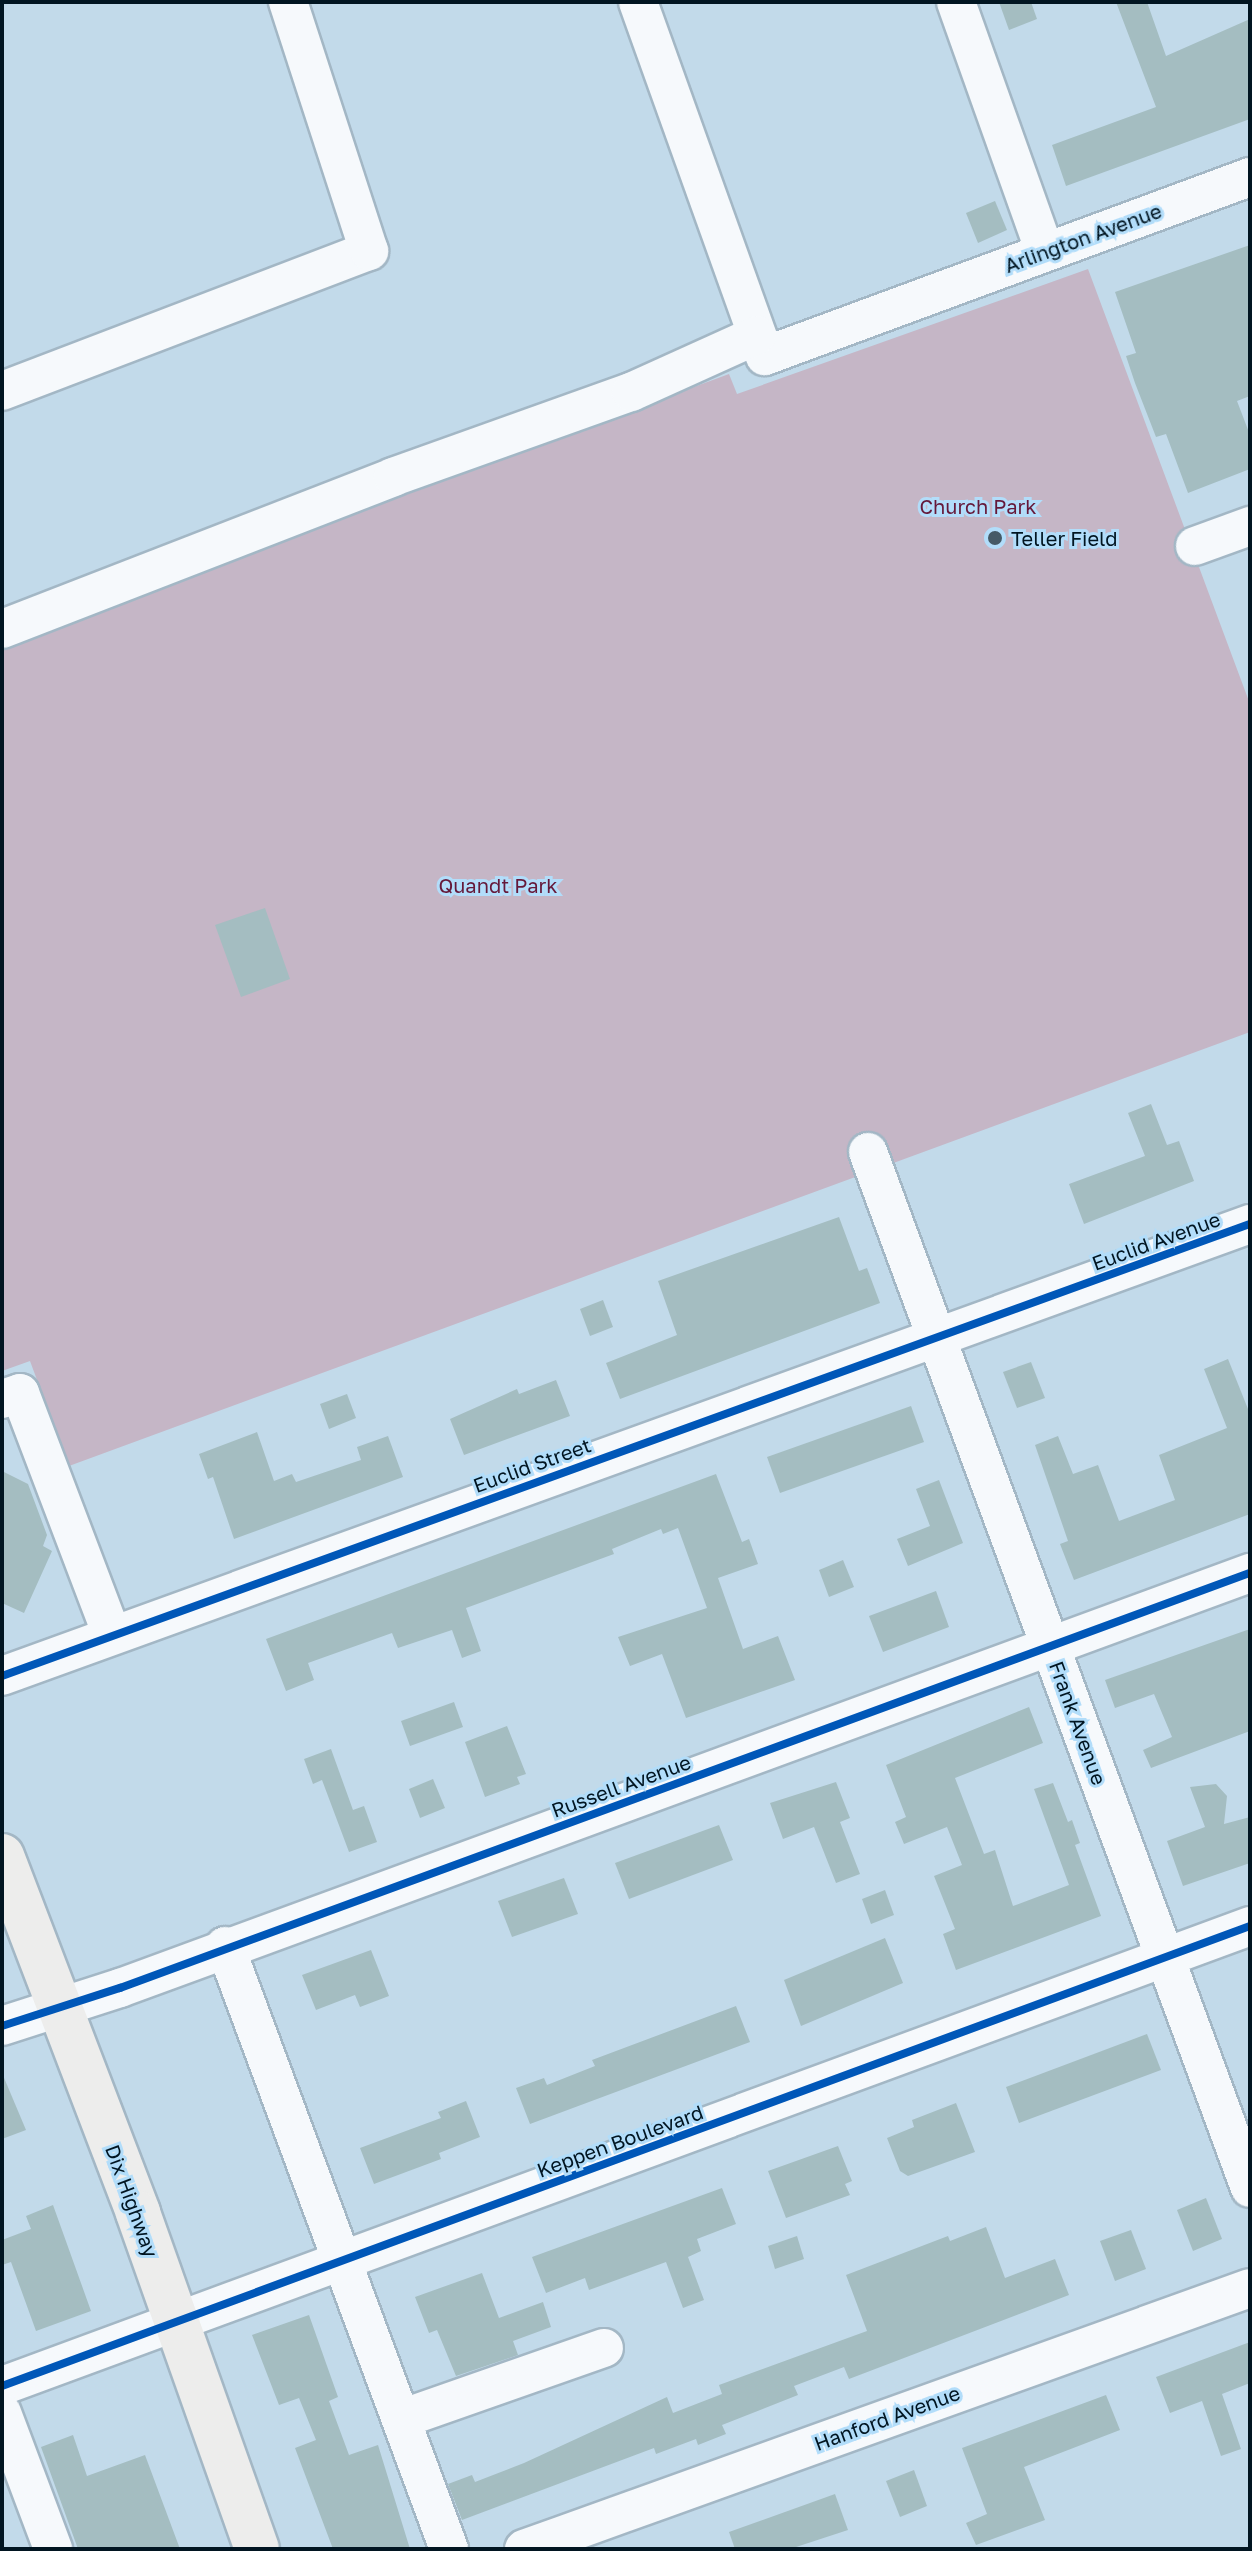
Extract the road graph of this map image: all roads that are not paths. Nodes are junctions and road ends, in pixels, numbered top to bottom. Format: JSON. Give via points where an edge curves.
{"nodes":[{"id":1,"x":288,"y":2,"type":"edge"},
{"id":2,"x":638,"y":2,"type":"edge"},
{"id":3,"x":956,"y":2,"type":"edge"},
{"id":4,"x":1250,"y":177,"type":"edge"},
{"id":5,"x":1045,"y":252,"type":"junction"},
{"id":6,"x":757,"y":335,"type":"junction"},
{"id":7,"x":2,"y":391,"type":"edge"},
{"id":8,"x":1250,"y":526,"type":"edge"},
{"id":9,"x":1195,"y":546,"type":"dead end"},
{"id":10,"x":2,"y":629,"type":"edge"},
{"id":11,"x":871,"y":1160,"type":"dead end"},
{"id":12,"x":1250,"y":1224,"type":"edge"},
{"id":13,"x":1074,"y":1289,"type":"joint"},
{"id":14,"x":935,"y":1335,"type":"junction"},
{"id":15,"x":11,"y":1396,"type":"edge"},
{"id":16,"x":1250,"y":1573,"type":"edge"},
{"id":17,"x":111,"y":1633,"type":"junction"},
{"id":18,"x":1051,"y":1647,"type":"junction"},
{"id":19,"x":2,"y":1676,"type":"edge"},
{"id":20,"x":2,"y":1856,"type":"edge"},
{"id":21,"x":1250,"y":1926,"type":"edge"},
{"id":22,"x":225,"y":1946,"type":"junction"},
{"id":23,"x":1165,"y":1958,"type":"junction"},
{"id":24,"x":57,"y":2006,"type":"junction"},
{"id":25,"x":2,"y":2026,"type":"edge"},
{"id":26,"x":1250,"y":2188,"type":"edge"},
{"id":27,"x":343,"y":2262,"type":"junction"},
{"id":28,"x":1250,"y":2288,"type":"edge"},
{"id":29,"x":175,"y":2324,"type":"junction"},
{"id":30,"x":604,"y":2348,"type":"dead end"},
{"id":31,"x":2,"y":2386,"type":"edge"},
{"id":32,"x":2,"y":2413,"type":"edge"},
{"id":33,"x":401,"y":2419,"type":"junction"},
{"id":34,"x":53,"y":2549,"type":"edge"},
{"id":35,"x":257,"y":2549,"type":"edge"},
{"id":36,"x":449,"y":2549,"type":"edge"},
{"id":37,"x":524,"y":2549,"type":"edge"}],
"edges":[{"from":1,"to":7,"type":"street","via":[[369,251]]},
{"from":2,"to":6,"type":"street"},
{"from":3,"to":5,"type":"street"},
{"from":4,"to":5,"type":"street","name":"Arlington Avenue"},
{"from":5,"to":6,"type":"street","name":"Arlington Avenue","via":[[765,356]]},
{"from":6,"to":10,"type":"street","via":[[631,392],[393,477]]},
{"from":8,"to":9,"type":"street"},
{"from":11,"to":14,"type":"street","name":"Frank Avenue"},
{"from":12,"to":13,"type":"street","name":"Euclid Avenue"},
{"from":13,"to":14,"type":"street","name":"Euclid Street","via":[[965,1331]]},
{"from":14,"to":17,"type":"street","name":"Euclid Street"},
{"from":14,"to":18,"type":"street","name":"Frank Avenue"},
{"from":15,"to":17,"type":"street"},
{"from":16,"to":18,"type":"street","name":"Russell Avenue"},
{"from":17,"to":19,"type":"street","name":"Euclid Street"},
{"from":18,"to":22,"type":"street","name":"Russell Avenue"},
{"from":18,"to":23,"type":"street","name":"Frank Avenue"},
{"from":20,"to":24,"type":"main road","name":"Dix Highway"},
{"from":21,"to":23,"type":"street","name":"Keppen Boulevard"},
{"from":22,"to":24,"type":"street","name":"Russell Avenue","via":[[120,1988]]},
{"from":22,"to":27,"type":"street"},
{"from":23,"to":26,"type":"street","name":"Frank Avenue"},
{"from":23,"to":27,"type":"street","name":"Keppen Boulevard"},
{"from":24,"to":25,"type":"street","name":"Russell Avenue"},
{"from":24,"to":29,"type":"main road","name":"Dix Highway"},
{"from":27,"to":29,"type":"street","name":"Keppen Boulevard"},
{"from":27,"to":33,"type":"street"},
{"from":28,"to":37,"type":"street","name":"Hanford Avenue"},
{"from":29,"to":31,"type":"street","name":"Keppen Boulevard"},
{"from":29,"to":35,"type":"main road","name":"Dix Highway"},
{"from":30,"to":33,"type":"street"},
{"from":32,"to":34,"type":"street"},
{"from":33,"to":36,"type":"street"}]}
